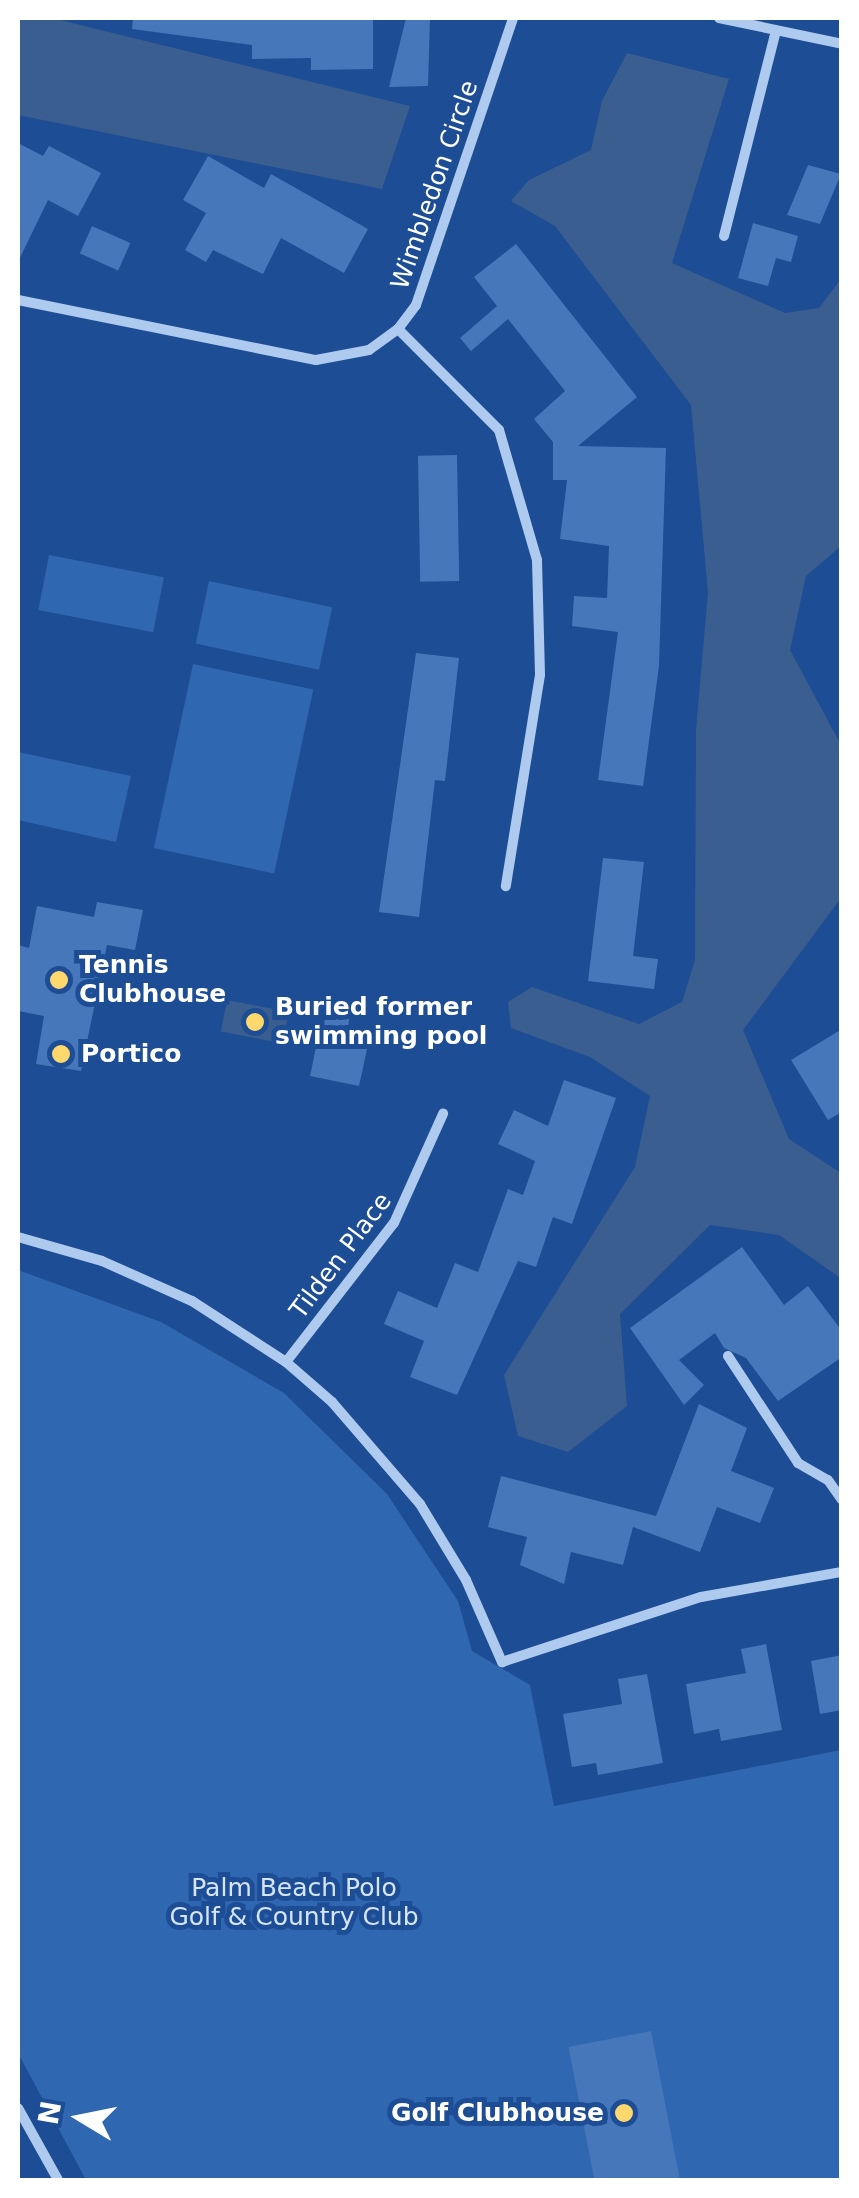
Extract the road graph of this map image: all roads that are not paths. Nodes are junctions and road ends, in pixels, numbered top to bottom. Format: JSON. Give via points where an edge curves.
{"nodes":[{"id":1,"x":512,"y":18,"type":"edge"},
{"id":2,"x":719,"y":18,"type":"edge"},
{"id":3,"x":776,"y":30,"type":"junction"},
{"id":4,"x":842,"y":44,"type":"edge"},
{"id":5,"x":724,"y":236,"type":"dead end"},
{"id":6,"x":18,"y":300,"type":"edge"},
{"id":7,"x":398,"y":329,"type":"junction"},
{"id":8,"x":506,"y":886,"type":"dead end"},
{"id":9,"x":443,"y":1114,"type":"dead end"},
{"id":10,"x":18,"y":1237,"type":"edge"},
{"id":11,"x":728,"y":1356,"type":"dead end"},
{"id":12,"x":286,"y":1362,"type":"junction"},
{"id":13,"x":842,"y":1500,"type":"edge"},
{"id":14,"x":842,"y":1572,"type":"edge"},
{"id":15,"x":18,"y":2108,"type":"edge"},
{"id":16,"x":58,"y":2180,"type":"edge"}],
"edges":[{"from":1,"to":7,"type":"street","name":"Wimbledon Circle","via":[[423,288]]},
{"from":2,"to":3,"type":"street"},
{"from":3,"to":4,"type":"street"},
{"from":3,"to":5,"type":"street"},
{"from":6,"to":7,"type":"street","via":[[316,360],[368,350]]},
{"from":7,"to":8,"type":"street","via":[[499,430],[536,560],[540,675]]},
{"from":9,"to":12,"type":"street","name":"Tilden Place","via":[[394,1223]]},
{"from":10,"to":12,"type":"street","via":[[152,1281]]},
{"from":11,"to":13,"type":"street","via":[[798,1463],[828,1480]]},
{"from":12,"to":14,"type":"street","via":[[356,1426],[420,1504],[466,1580],[502,1662],[701,1597]]},
{"from":15,"to":16,"type":"street"}]}
